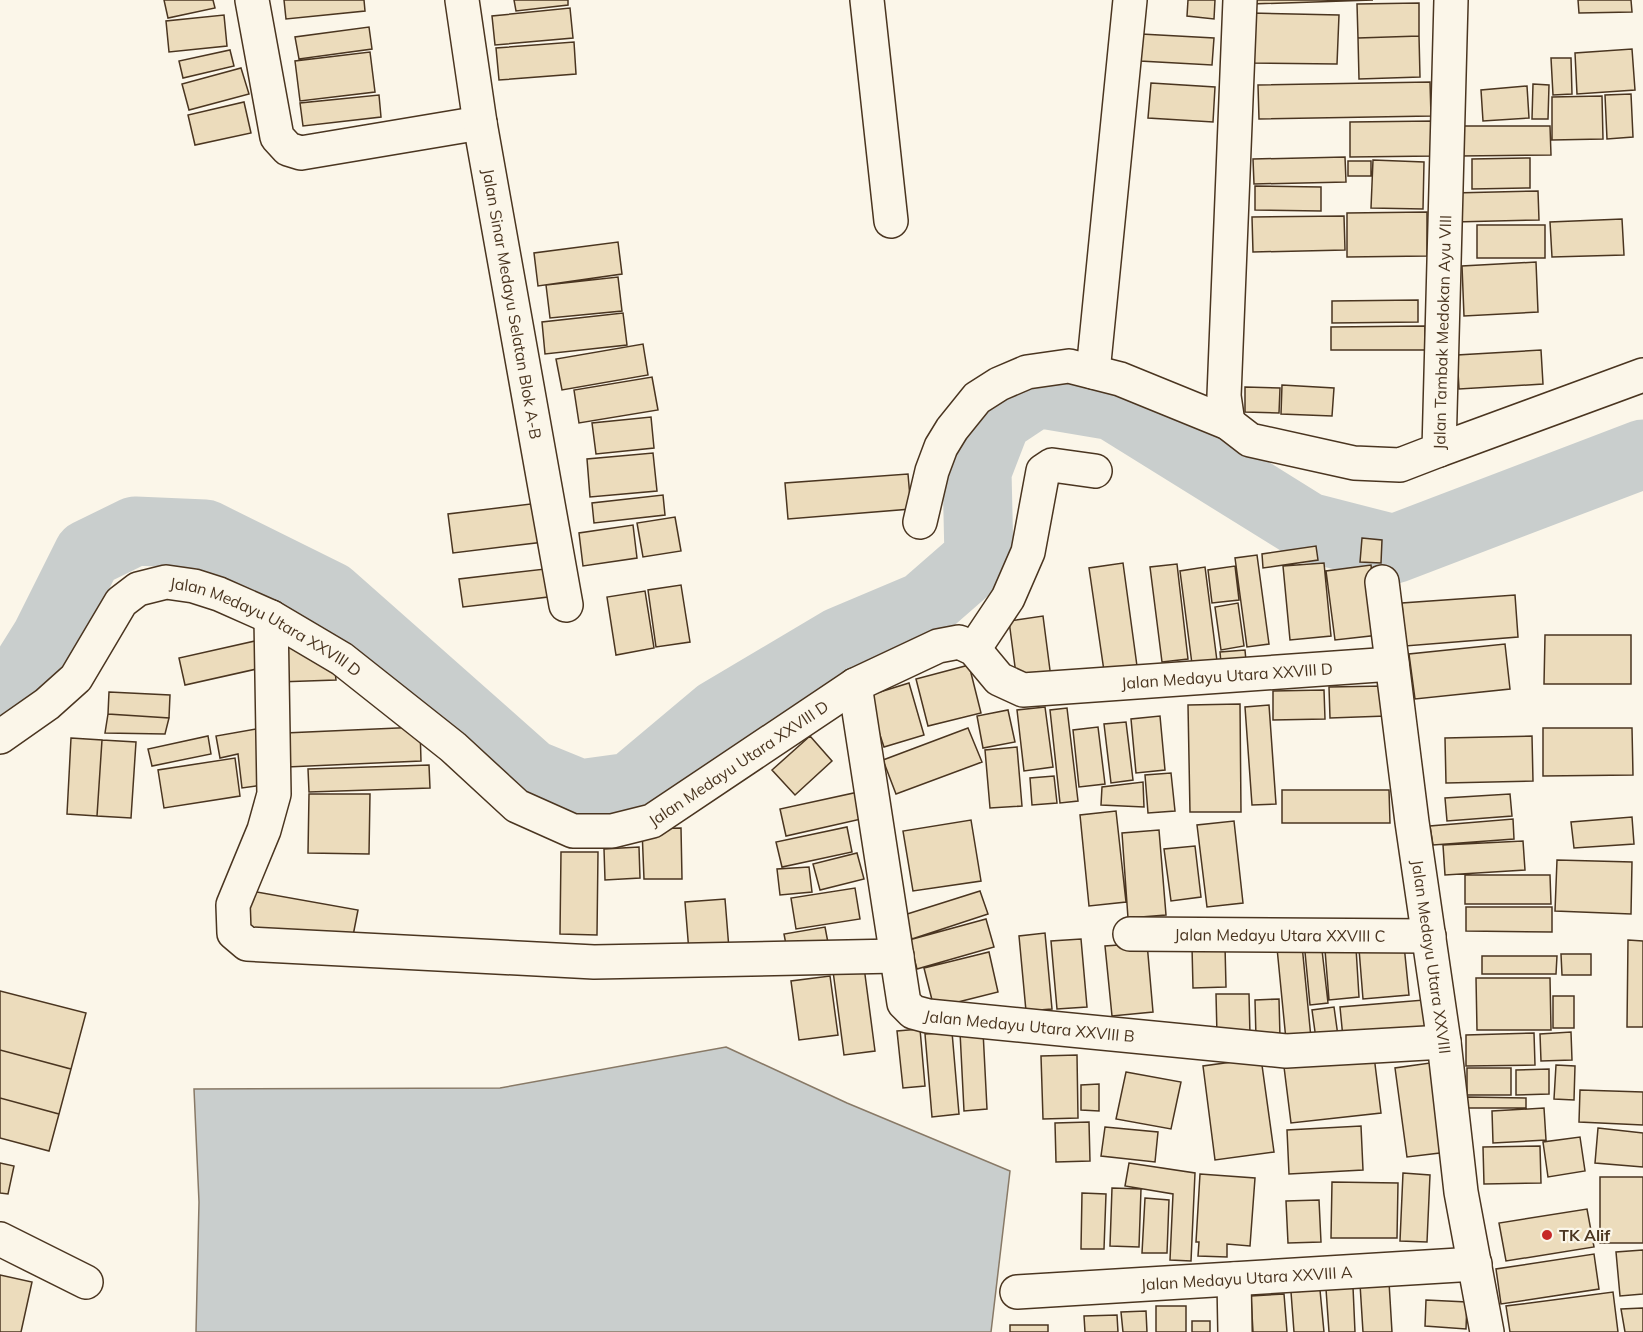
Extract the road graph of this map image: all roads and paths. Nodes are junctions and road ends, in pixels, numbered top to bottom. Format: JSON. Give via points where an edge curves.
{"nodes":[{"id":1,"x":252,"y":0,"type":"edge"},
{"id":2,"x":462,"y":0,"type":"edge"},
{"id":3,"x":867,"y":0,"type":"edge"},
{"id":4,"x":1130,"y":0,"type":"edge"},
{"id":5,"x":1240,"y":0,"type":"edge"},
{"id":6,"x":1451,"y":0,"type":"edge"},
{"id":7,"x":480,"y":123,"type":"junction"},
{"id":8,"x":891,"y":222,"type":"dead end"},
{"id":9,"x":1093,"y":372,"type":"junction"},
{"id":10,"x":1643,"y":375,"type":"edge"},
{"id":11,"x":1228,"y":423,"type":"junction"},
{"id":12,"x":1439,"y":450,"type":"junction"},
{"id":13,"x":1095,"y":471,"type":"dead end"},
{"id":14,"x":920,"y":522,"type":"dead end"},
{"id":15,"x":1382,"y":582,"type":"dead end"},
{"id":16,"x":566,"y":605,"type":"dead end"},
{"id":17,"x":272,"y":617,"type":"junction"},
{"id":18,"x":974,"y":649,"type":"junction"},
{"id":19,"x":1392,"y":664,"type":"junction"},
{"id":20,"x":855,"y":685,"type":"junction"},
{"id":21,"x":0,"y":739,"type":"edge"},
{"id":22,"x":1130,"y":934,"type":"dead end"},
{"id":23,"x":1429,"y":936,"type":"junction"},
{"id":24,"x":897,"y":956,"type":"junction"},
{"id":25,"x":1444,"y":1042,"type":"junction"},
{"id":26,"x":0,"y":1239,"type":"edge"},
{"id":27,"x":1475,"y":1264,"type":"junction"},
{"id":28,"x":1234,"y":1279,"type":"junction"},
{"id":29,"x":86,"y":1282,"type":"dead end"},
{"id":30,"x":1017,"y":1292,"type":"dead end"},
{"id":31,"x":1235,"y":1332,"type":"edge"},
{"id":32,"x":1487,"y":1332,"type":"edge"}],
"edges":[{"from":1,"to":7,"type":"street","via":[[277,137],[292,151],[307,152]]},
{"from":2,"to":7,"type":"street","name":"Jalan Sinar Medayu Selatan Blok A-B"},
{"from":3,"to":8,"type":"street"},
{"from":4,"to":9,"type":"street"},
{"from":5,"to":11,"type":"street","via":[[1224,396]]},
{"from":6,"to":12,"type":"street","name":"Jalan Tambak Medokan Ayu VIII"},
{"from":7,"to":16,"type":"street","name":"Jalan Sinar Medayu Selatan Blok A-B"},
{"from":9,"to":11,"type":"street","name":"Jalan Tambak Medokan Ayu VIII"},
{"from":9,"to":14,"type":"street","name":"Jalan Tambak Medokan Ayu VIII","via":[[1069,366],[1027,372],[977,399],[941,447]]},
{"from":10,"to":12,"type":"street"},
{"from":11,"to":12,"type":"street","name":"Jalan Tambak Medokan Ayu VIII","via":[[1250,440],[1354,463],[1400,465]]},
{"from":13,"to":18,"type":"street","via":[[1052,465],[1043,471],[1028,552],[1008,598]]},
{"from":15,"to":19,"type":"street","name":"Jalan Medayu Utara XXVIII"},
{"from":17,"to":20,"type":"street","name":"Jalan Medayu Utara XXVIII D","via":[[342,659],[453,747],[517,806],[573,831],[612,831],[652,821]]},
{"from":17,"to":21,"type":"street","name":"Jalan Medayu Utara XXVIII D","via":[[219,594],[178,583],[153,584],[121,602],[76,678]]},
{"from":17,"to":24,"type":"street","via":[[274,794],[264,830],[233,905],[234,933],[247,944],[594,962]]},
{"from":18,"to":19,"type":"street","name":"Jalan Medayu Utara XXVIII D","via":[[999,679],[1023,690]]},
{"from":18,"to":20,"type":"street","name":"Jalan Medayu Utara XXVIII D","via":[[959,642],[938,646]]},
{"from":19,"to":23,"type":"street","name":"Jalan Medayu Utara XXVIII"},
{"from":20,"to":24,"type":"street","name":"Jalan Medayu Utara XXVIII B"},
{"from":22,"to":23,"type":"street","name":"Jalan Medayu Utara XXVIII C"},
{"from":23,"to":25,"type":"street","name":"Jalan Medayu Utara XXVIII"},
{"from":24,"to":25,"type":"street","name":"Jalan Medayu Utara XXVIII B","via":[[904,1003],[913,1012],[928,1016],[1286,1051]]},
{"from":25,"to":27,"type":"street","name":"Jalan Medayu Utara XXVIII","via":[[1461,1192]]},
{"from":26,"to":29,"type":"street"},
{"from":27,"to":28,"type":"street","name":"Jalan Medayu Utara XXVIII A"},
{"from":27,"to":32,"type":"street","name":"Jalan Medayu Utara XXVIII"},
{"from":28,"to":30,"type":"street","name":"Jalan Medayu Utara XXVIII A"},
{"from":28,"to":31,"type":"street"}]}
